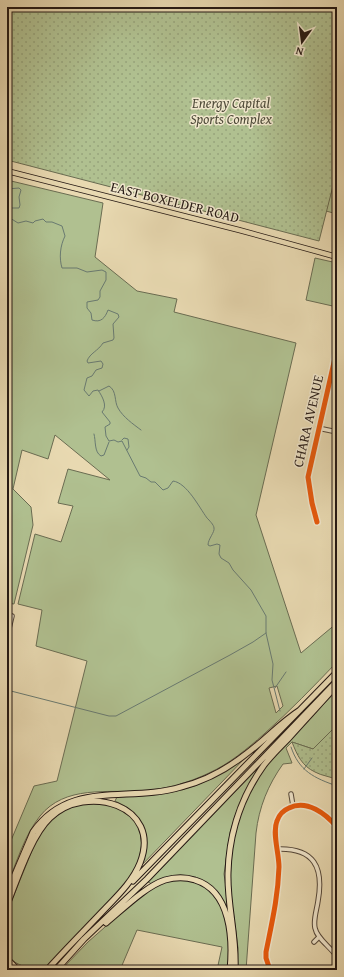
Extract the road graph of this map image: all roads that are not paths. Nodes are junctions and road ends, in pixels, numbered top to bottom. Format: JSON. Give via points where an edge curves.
{"nodes":[{"id":1,"x":7,"y":171,"type":"edge"},
{"id":2,"x":337,"y":257,"type":"edge"},
{"id":3,"x":337,"y":349,"type":"edge"},
{"id":4,"x":318,"y":428,"type":"junction"},
{"id":5,"x":337,"y":432,"type":"edge"},
{"id":6,"x":317,"y":522,"type":"dead end"},
{"id":7,"x":12,"y":616,"type":"dead end"},
{"id":8,"x":7,"y":638,"type":"edge"},
{"id":9,"x":337,"y":672,"type":"edge"},
{"id":10,"x":337,"y":681,"type":"edge"},
{"id":11,"x":337,"y":685,"type":"edge"},
{"id":12,"x":300,"y":710,"type":"junction"},
{"id":13,"x":291,"y":794,"type":"dead end"},
{"id":14,"x":293,"y":806,"type":"junction"},
{"id":15,"x":337,"y":827,"type":"edge"},
{"id":16,"x":278,"y":849,"type":"junction"},
{"id":17,"x":7,"y":893,"type":"edge"},
{"id":18,"x":7,"y":905,"type":"edge"},
{"id":19,"x":80,"y":934,"type":"junction"},
{"id":20,"x":319,"y":937,"type":"junction"},
{"id":21,"x":84,"y":939,"type":"junction"},
{"id":22,"x":314,"y":942,"type":"dead end"},
{"id":23,"x":335,"y":950,"type":"edge"},
{"id":24,"x":337,"y":957,"type":"edge"},
{"id":25,"x":7,"y":959,"type":"edge"},
{"id":26,"x":7,"y":966,"type":"edge"},
{"id":27,"x":17,"y":970,"type":"edge"},
{"id":28,"x":46,"y":970,"type":"edge"},
{"id":29,"x":56,"y":970,"type":"edge"},
{"id":30,"x":230,"y":970,"type":"edge"},
{"id":31,"x":235,"y":970,"type":"edge"},
{"id":32,"x":270,"y":970,"type":"edge"}],
"edges":[{"from":1,"to":2,"type":"main road","name":"EAST BOXELDER ROAD"},
{"from":3,"to":4,"type":"street","name":"CHARA AVENUE"},
{"from":4,"to":5,"type":"street"},
{"from":4,"to":6,"type":"street","name":"CHARA AVENUE","via":[[308,477]]},
{"from":7,"to":8,"type":"street"},
{"from":9,"to":12,"type":"highway"},
{"from":10,"to":21,"type":"highway","via":[[147,879]]},
{"from":11,"to":31,"type":"highway","via":[[264,765],[238,814],[228,857]]},
{"from":12,"to":17,"type":"highway","via":[[246,754],[217,773],[196,782],[165,791],[80,798],[57,808],[33,832]]},
{"from":12,"to":19,"type":"highway"},
{"from":13,"to":14,"type":"street"},
{"from":14,"to":15,"type":"street","via":[[301,805],[319,811]]},
{"from":14,"to":16,"type":"street","via":[[277,820],[275,828]]},
{"from":16,"to":20,"type":"street","via":[[290,849],[305,854],[313,860],[318,869],[319,900],[314,924]]},
{"from":16,"to":32,"type":"street","via":[[276,903],[266,952]]},
{"from":18,"to":19,"type":"highway","via":[[37,834],[50,818],[58,811],[80,802],[111,803],[132,814],[140,827],[144,853],[134,875]]},
{"from":19,"to":28,"type":"highway"},
{"from":20,"to":22,"type":"street"},
{"from":20,"to":23,"type":"street"},
{"from":21,"to":29,"type":"highway"},
{"from":21,"to":30,"type":"highway","via":[[149,888],[165,880],[189,878],[210,888],[224,907],[230,934]]},
{"from":23,"to":24,"type":"street"},
{"from":25,"to":27,"type":"highway"},
{"from":26,"to":27,"type":"main road"}]}
